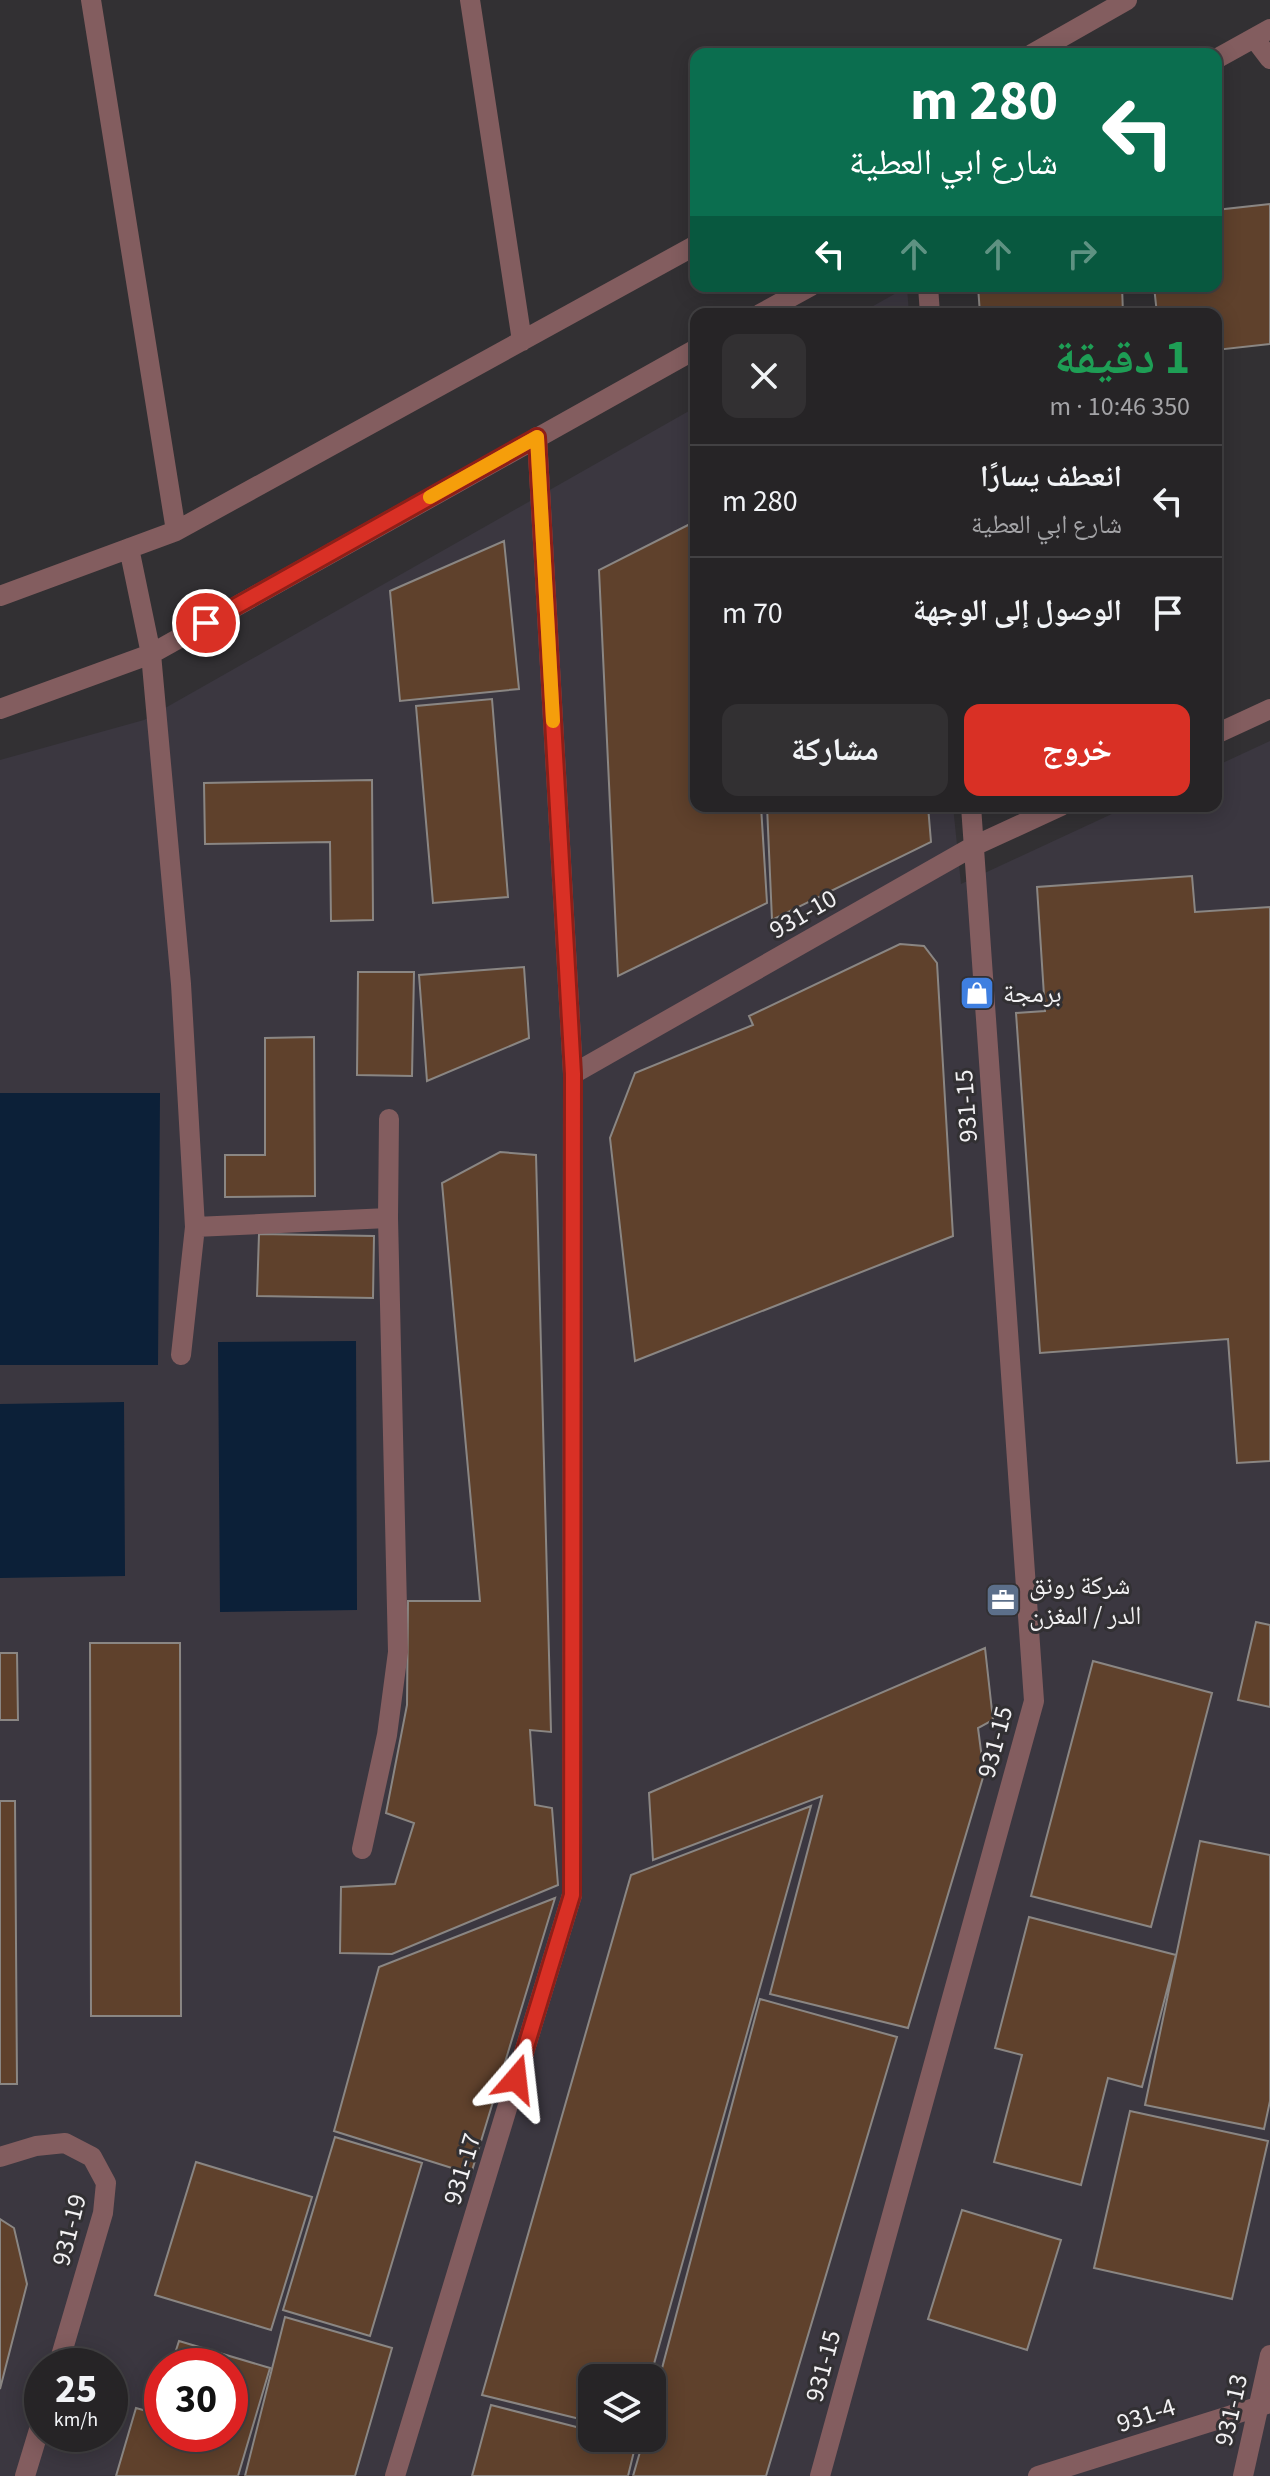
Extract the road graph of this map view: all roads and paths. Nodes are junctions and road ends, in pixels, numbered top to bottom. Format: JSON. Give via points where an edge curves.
{"nodes":[{"id":1,"x":91,"y":0,"type":"edge"},
{"id":2,"x":470,"y":0,"type":"edge"},
{"id":3,"x":1127,"y":0,"type":"edge"},
{"id":4,"x":1262,"y":34,"type":"edge"},
{"id":5,"x":1043,"y":48,"type":"edge"},
{"id":6,"x":1222,"y":56,"type":"edge"},
{"id":7,"x":1270,"y":59,"type":"edge"},
{"id":8,"x":690,"y":248,"type":"edge"},
{"id":9,"x":800,"y":292,"type":"edge"},
{"id":10,"x":771,"y":308,"type":"edge"},
{"id":11,"x":522,"y":341,"type":"junction"},
{"id":12,"x":690,"y":352,"type":"edge"},
{"id":13,"x":537,"y":437,"type":"junction"},
{"id":14,"x":176,"y":531,"type":"junction"},
{"id":15,"x":129,"y":548,"type":"junction"},
{"id":16,"x":0,"y":596,"type":"edge"},
{"id":17,"x":151,"y":654,"type":"junction"},
{"id":18,"x":0,"y":709,"type":"edge"},
{"id":19,"x":1270,"y":709,"type":"edge"},
{"id":20,"x":1222,"y":731,"type":"edge"},
{"id":21,"x":971,"y":812,"type":"edge"},
{"id":22,"x":1048,"y":812,"type":"edge"},
{"id":23,"x":974,"y":846,"type":"junction"},
{"id":24,"x":573,"y":1074,"type":"junction"},
{"id":25,"x":389,"y":1119,"type":"dead end"},
{"id":26,"x":388,"y":1218,"type":"junction"},
{"id":27,"x":195,"y":1227,"type":"junction"},
{"id":28,"x":181,"y":1355,"type":"dead end"},
{"id":29,"x":362,"y":1849,"type":"dead end"},
{"id":30,"x":0,"y":2157,"type":"edge"},
{"id":31,"x":63,"y":2348,"type":"edge"},
{"id":32,"x":1270,"y":2355,"type":"edge"},
{"id":33,"x":1265,"y":2404,"type":"edge"},
{"id":34,"x":32,"y":2452,"type":"edge"},
{"id":35,"x":25,"y":2476,"type":"edge"},
{"id":36,"x":395,"y":2476,"type":"edge"},
{"id":37,"x":820,"y":2476,"type":"edge"},
{"id":38,"x":1038,"y":2476,"type":"edge"},
{"id":39,"x":1243,"y":2476,"type":"edge"}],
"edges":[{"from":1,"to":14,"type":"street"},
{"from":2,"to":11,"type":"street"},
{"from":3,"to":5,"type":"street"},
{"from":4,"to":6,"type":"street"},
{"from":4,"to":7,"type":"street"},
{"from":8,"to":11,"type":"street"},
{"from":9,"to":10,"type":"street"},
{"from":11,"to":14,"type":"street"},
{"from":12,"to":13,"type":"street"},
{"from":13,"to":17,"type":"street"},
{"from":13,"to":24,"type":"street","name":"931-17"},
{"from":14,"to":15,"type":"street"},
{"from":15,"to":16,"type":"street"},
{"from":15,"to":17,"type":"street"},
{"from":17,"to":18,"type":"street"},
{"from":17,"to":27,"type":"street","via":[[181,984]]},
{"from":19,"to":20,"type":"street"},
{"from":21,"to":23,"type":"street","name":"931-15"},
{"from":22,"to":23,"type":"street","name":"931-10"},
{"from":23,"to":24,"type":"street","name":"931-10"},
{"from":23,"to":37,"type":"street","name":"931-15","via":[[1034,1701]]},
{"from":24,"to":36,"type":"street","name":"931-17","via":[[572,1895]]},
{"from":25,"to":26,"type":"street"},
{"from":26,"to":27,"type":"street"},
{"from":26,"to":29,"type":"street","via":[[398,1652],[387,1735]]},
{"from":27,"to":28,"type":"street"},
{"from":30,"to":31,"type":"street","name":"931-19","via":[[65,2143],[92,2157],[106,2183],[103,2213]]},
{"from":32,"to":33,"type":"street","name":"931-13"},
{"from":33,"to":38,"type":"street","name":"931-4"},
{"from":33,"to":39,"type":"street","name":"931-13"},
{"from":34,"to":35,"type":"street"}]}
